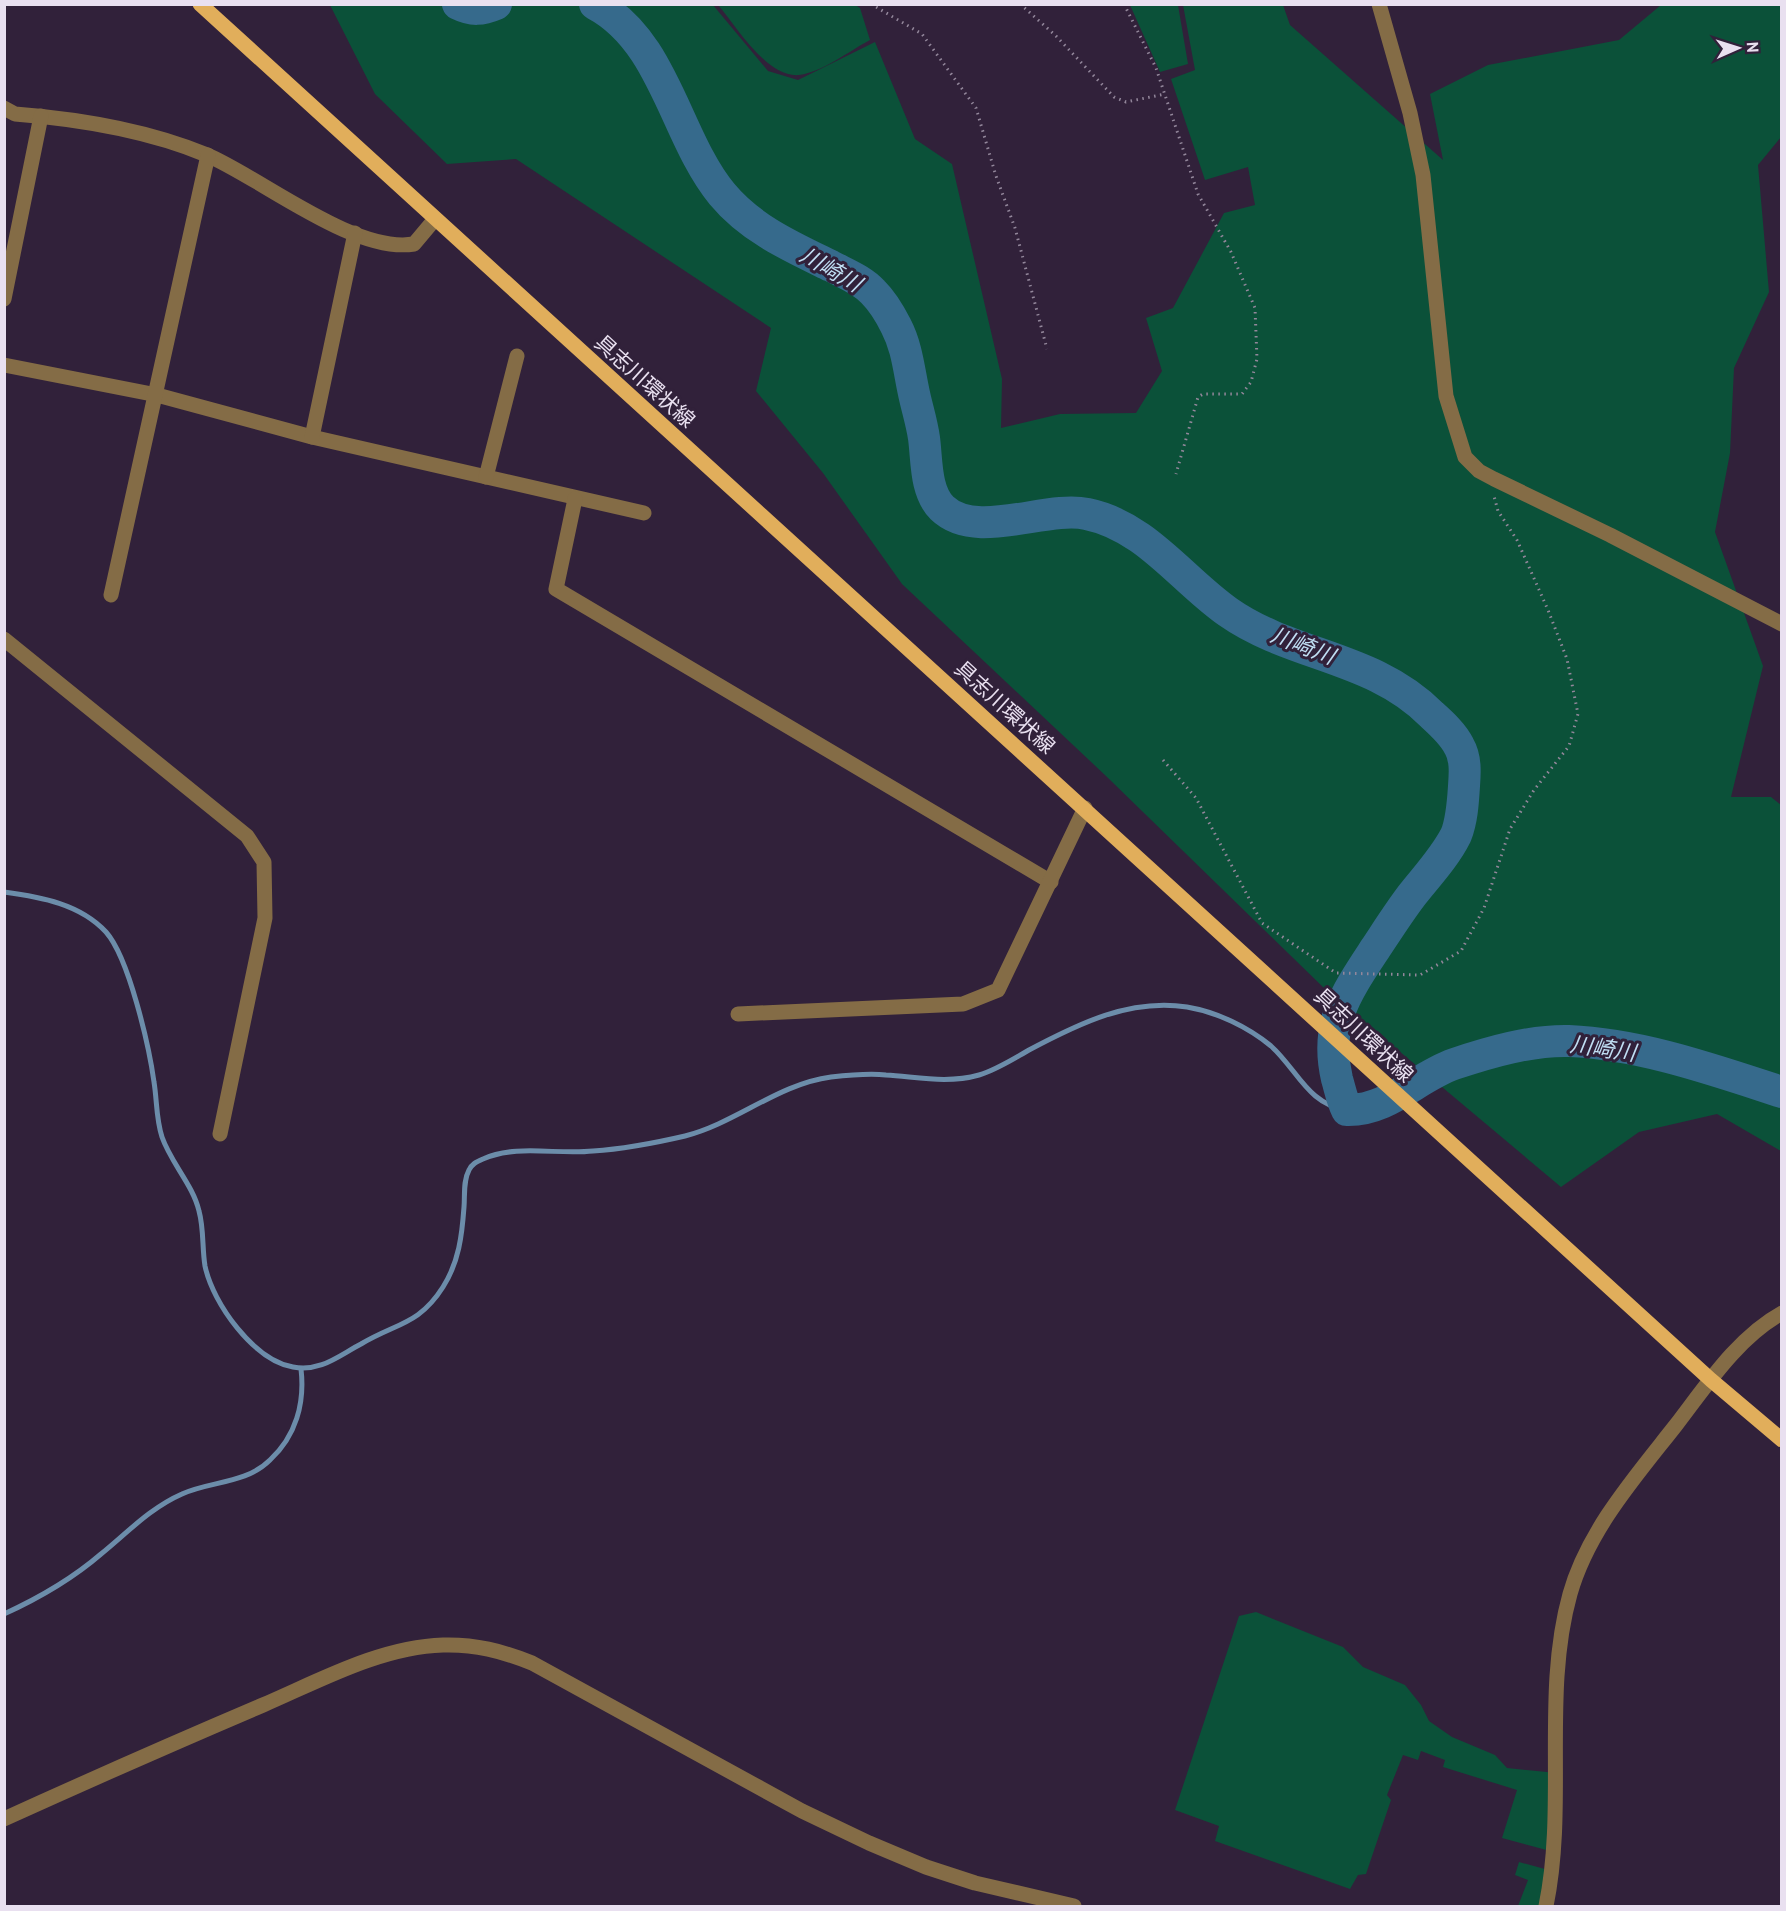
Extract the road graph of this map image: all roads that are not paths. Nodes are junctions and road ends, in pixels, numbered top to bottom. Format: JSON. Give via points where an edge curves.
{"nodes":[{"id":1,"x":200,"y":4,"type":"edge"},
{"id":2,"x":1379,"y":4,"type":"edge"},
{"id":3,"x":4,"y":108,"type":"edge"},
{"id":4,"x":41,"y":116,"type":"junction"},
{"id":5,"x":208,"y":155,"type":"junction"},
{"id":6,"x":435,"y":219,"type":"junction"},
{"id":7,"x":355,"y":233,"type":"junction"},
{"id":8,"x":4,"y":299,"type":"edge"},
{"id":9,"x":517,"y":356,"type":"dead end"},
{"id":10,"x":4,"y":365,"type":"edge"},
{"id":11,"x":157,"y":395,"type":"junction"},
{"id":12,"x":312,"y":437,"type":"junction"},
{"id":13,"x":486,"y":477,"type":"junction"},
{"id":14,"x":575,"y":499,"type":"junction"},
{"id":15,"x":644,"y":513,"type":"dead end"},
{"id":16,"x":111,"y":595,"type":"dead end"},
{"id":17,"x":1782,"y":624,"type":"edge"},
{"id":18,"x":4,"y":639,"type":"edge"},
{"id":19,"x":1085,"y":808,"type":"junction"},
{"id":20,"x":1051,"y":882,"type":"junction"},
{"id":21,"x":738,"y":1014,"type":"dead end"},
{"id":22,"x":220,"y":1134,"type":"dead end"},
{"id":23,"x":1782,"y":1312,"type":"edge"},
{"id":24,"x":1711,"y":1380,"type":"junction"},
{"id":25,"x":1782,"y":1440,"type":"edge"},
{"id":26,"x":4,"y":1819,"type":"edge"},
{"id":27,"x":1074,"y":1906,"type":"edge"},
{"id":28,"x":1545,"y":1906,"type":"edge"}],
"edges":[{"from":1,"to":6,"type":"main road","name":"具志川環状線"},
{"from":2,"to":17,"type":"street","via":[[1423,175],[1446,396],[1465,457],[1494,479]]},
{"from":3,"to":4,"type":"street","via":[[15,114]]},
{"from":4,"to":5,"type":"street","via":[[127,130]]},
{"from":4,"to":8,"type":"street"},
{"from":5,"to":7,"type":"street","via":[[280,197]]},
{"from":5,"to":11,"type":"street"},
{"from":6,"to":7,"type":"street","via":[[414,244],[398,247]]},
{"from":6,"to":19,"type":"main road","name":"具志川環状線"},
{"from":7,"to":12,"type":"street"},
{"from":9,"to":13,"type":"street"},
{"from":10,"to":11,"type":"street"},
{"from":11,"to":12,"type":"street"},
{"from":11,"to":16,"type":"street"},
{"from":12,"to":13,"type":"street"},
{"from":13,"to":14,"type":"street"},
{"from":14,"to":15,"type":"street"},
{"from":14,"to":20,"type":"street","via":[[556,589]]},
{"from":18,"to":22,"type":"street","via":[[247,836],[264,862],[265,918]]},
{"from":19,"to":20,"type":"street"},
{"from":19,"to":24,"type":"main road","name":"具志川環状線"},
{"from":20,"to":21,"type":"street","via":[[998,990],[963,1004]]},
{"from":23,"to":24,"type":"street","via":[[1765,1322]]},
{"from":24,"to":25,"type":"main road","name":"具志川環状線"},
{"from":24,"to":28,"type":"street","via":[[1622,1495],[1597,1533],[1570,1593],[1558,1669],[1555,1847]]},
{"from":26,"to":27,"type":"street","via":[[340,1672],[409,1650],[468,1646],[498,1650],[532,1663],[802,1811],[869,1843],[975,1883]]}]}
